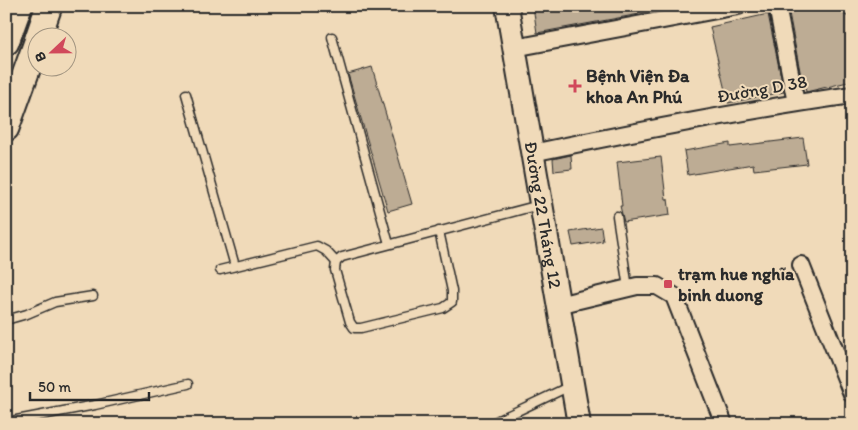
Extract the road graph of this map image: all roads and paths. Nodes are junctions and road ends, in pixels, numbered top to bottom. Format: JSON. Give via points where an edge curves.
{"nodes":[{"id":1,"x":19,"y":6,"type":"edge"},
{"id":2,"x":49,"y":6,"type":"edge"},
{"id":3,"x":507,"y":6,"type":"edge"},
{"id":4,"x":738,"y":6,"type":"edge"},
{"id":5,"x":777,"y":6,"type":"edge"},
{"id":6,"x":698,"y":10,"type":"edge"},
{"id":7,"x":41,"y":28,"type":"edge"},
{"id":8,"x":332,"y":37,"type":"dead end"},
{"id":9,"x":6,"y":42,"type":"edge"},
{"id":10,"x":514,"y":48,"type":"junction"},
{"id":11,"x":28,"y":66,"type":"edge"},
{"id":12,"x":186,"y":94,"type":"dead end"},
{"id":13,"x":852,"y":95,"type":"edge"},
{"id":14,"x":796,"y":103,"type":"junction"},
{"id":15,"x":6,"y":128,"type":"edge"},
{"id":16,"x":532,"y":152,"type":"junction"},
{"id":17,"x":541,"y":205,"type":"junction"},
{"id":18,"x":617,"y":216,"type":"dead end"},
{"id":19,"x":439,"y":231,"type":"junction"},
{"id":20,"x":388,"y":244,"type":"junction"},
{"id":21,"x":336,"y":262,"type":"junction"},
{"id":22,"x":801,"y":265,"type":"dead end"},
{"id":23,"x":236,"y":266,"type":"junction"},
{"id":24,"x":220,"y":270,"type":"dead end"},
{"id":25,"x":628,"y":288,"type":"junction"},
{"id":26,"x":93,"y":296,"type":"dead end"},
{"id":27,"x":558,"y":305,"type":"junction"},
{"id":28,"x":6,"y":320,"type":"edge"},
{"id":29,"x":188,"y":384,"type":"dead end"},
{"id":30,"x":572,"y":385,"type":"junction"},
{"id":31,"x":852,"y":394,"type":"edge"},
{"id":32,"x":6,"y":422,"type":"edge"},
{"id":33,"x":490,"y":424,"type":"edge"},
{"id":34,"x":579,"y":424,"type":"edge"},
{"id":35,"x":724,"y":424,"type":"edge"}],
"edges":[{"from":1,"to":9,"type":"main road"},
{"from":2,"to":7,"type":"main road"},
{"from":3,"to":10,"type":"main road","name":"Đường 22 Tháng 12"},
{"from":4,"to":6,"type":"street"},
{"from":5,"to":14,"type":"street"},
{"from":6,"to":10,"type":"street"},
{"from":8,"to":20,"type":"lane"},
{"from":10,"to":16,"type":"main road","name":"Đường 22 Tháng 12"},
{"from":11,"to":15,"type":"main road"},
{"from":12,"to":23,"type":"lane"},
{"from":13,"to":14,"type":"street","name":"Đường D 38"},
{"from":14,"to":16,"type":"street","name":"Đường D 38"},
{"from":16,"to":17,"type":"main road","name":"Đường 22 Tháng 12"},
{"from":17,"to":19,"type":"lane"},
{"from":17,"to":27,"type":"main road","name":"Đường 22 Tháng 12"},
{"from":18,"to":25,"type":"lane"},
{"from":19,"to":20,"type":"lane"},
{"from":19,"to":21,"type":"lane","via":[[452,291],[452,302],[442,308],[354,328],[335,270]]},
{"from":20,"to":21,"type":"lane","via":[[342,257]]},
{"from":21,"to":23,"type":"lane","via":[[317,246]]},
{"from":22,"to":31,"type":"street"},
{"from":23,"to":24,"type":"lane"},
{"from":25,"to":27,"type":"street"},
{"from":25,"to":35,"type":"street","via":[[657,286],[674,296]]},
{"from":26,"to":28,"type":"lane","via":[[55,302]]},
{"from":27,"to":30,"type":"main road","name":"Đường 22 Tháng 12"},
{"from":29,"to":32,"type":"lane"},
{"from":30,"to":33,"type":"lane"},
{"from":30,"to":34,"type":"main road","name":"Đường 22 Tháng 12"}]}
